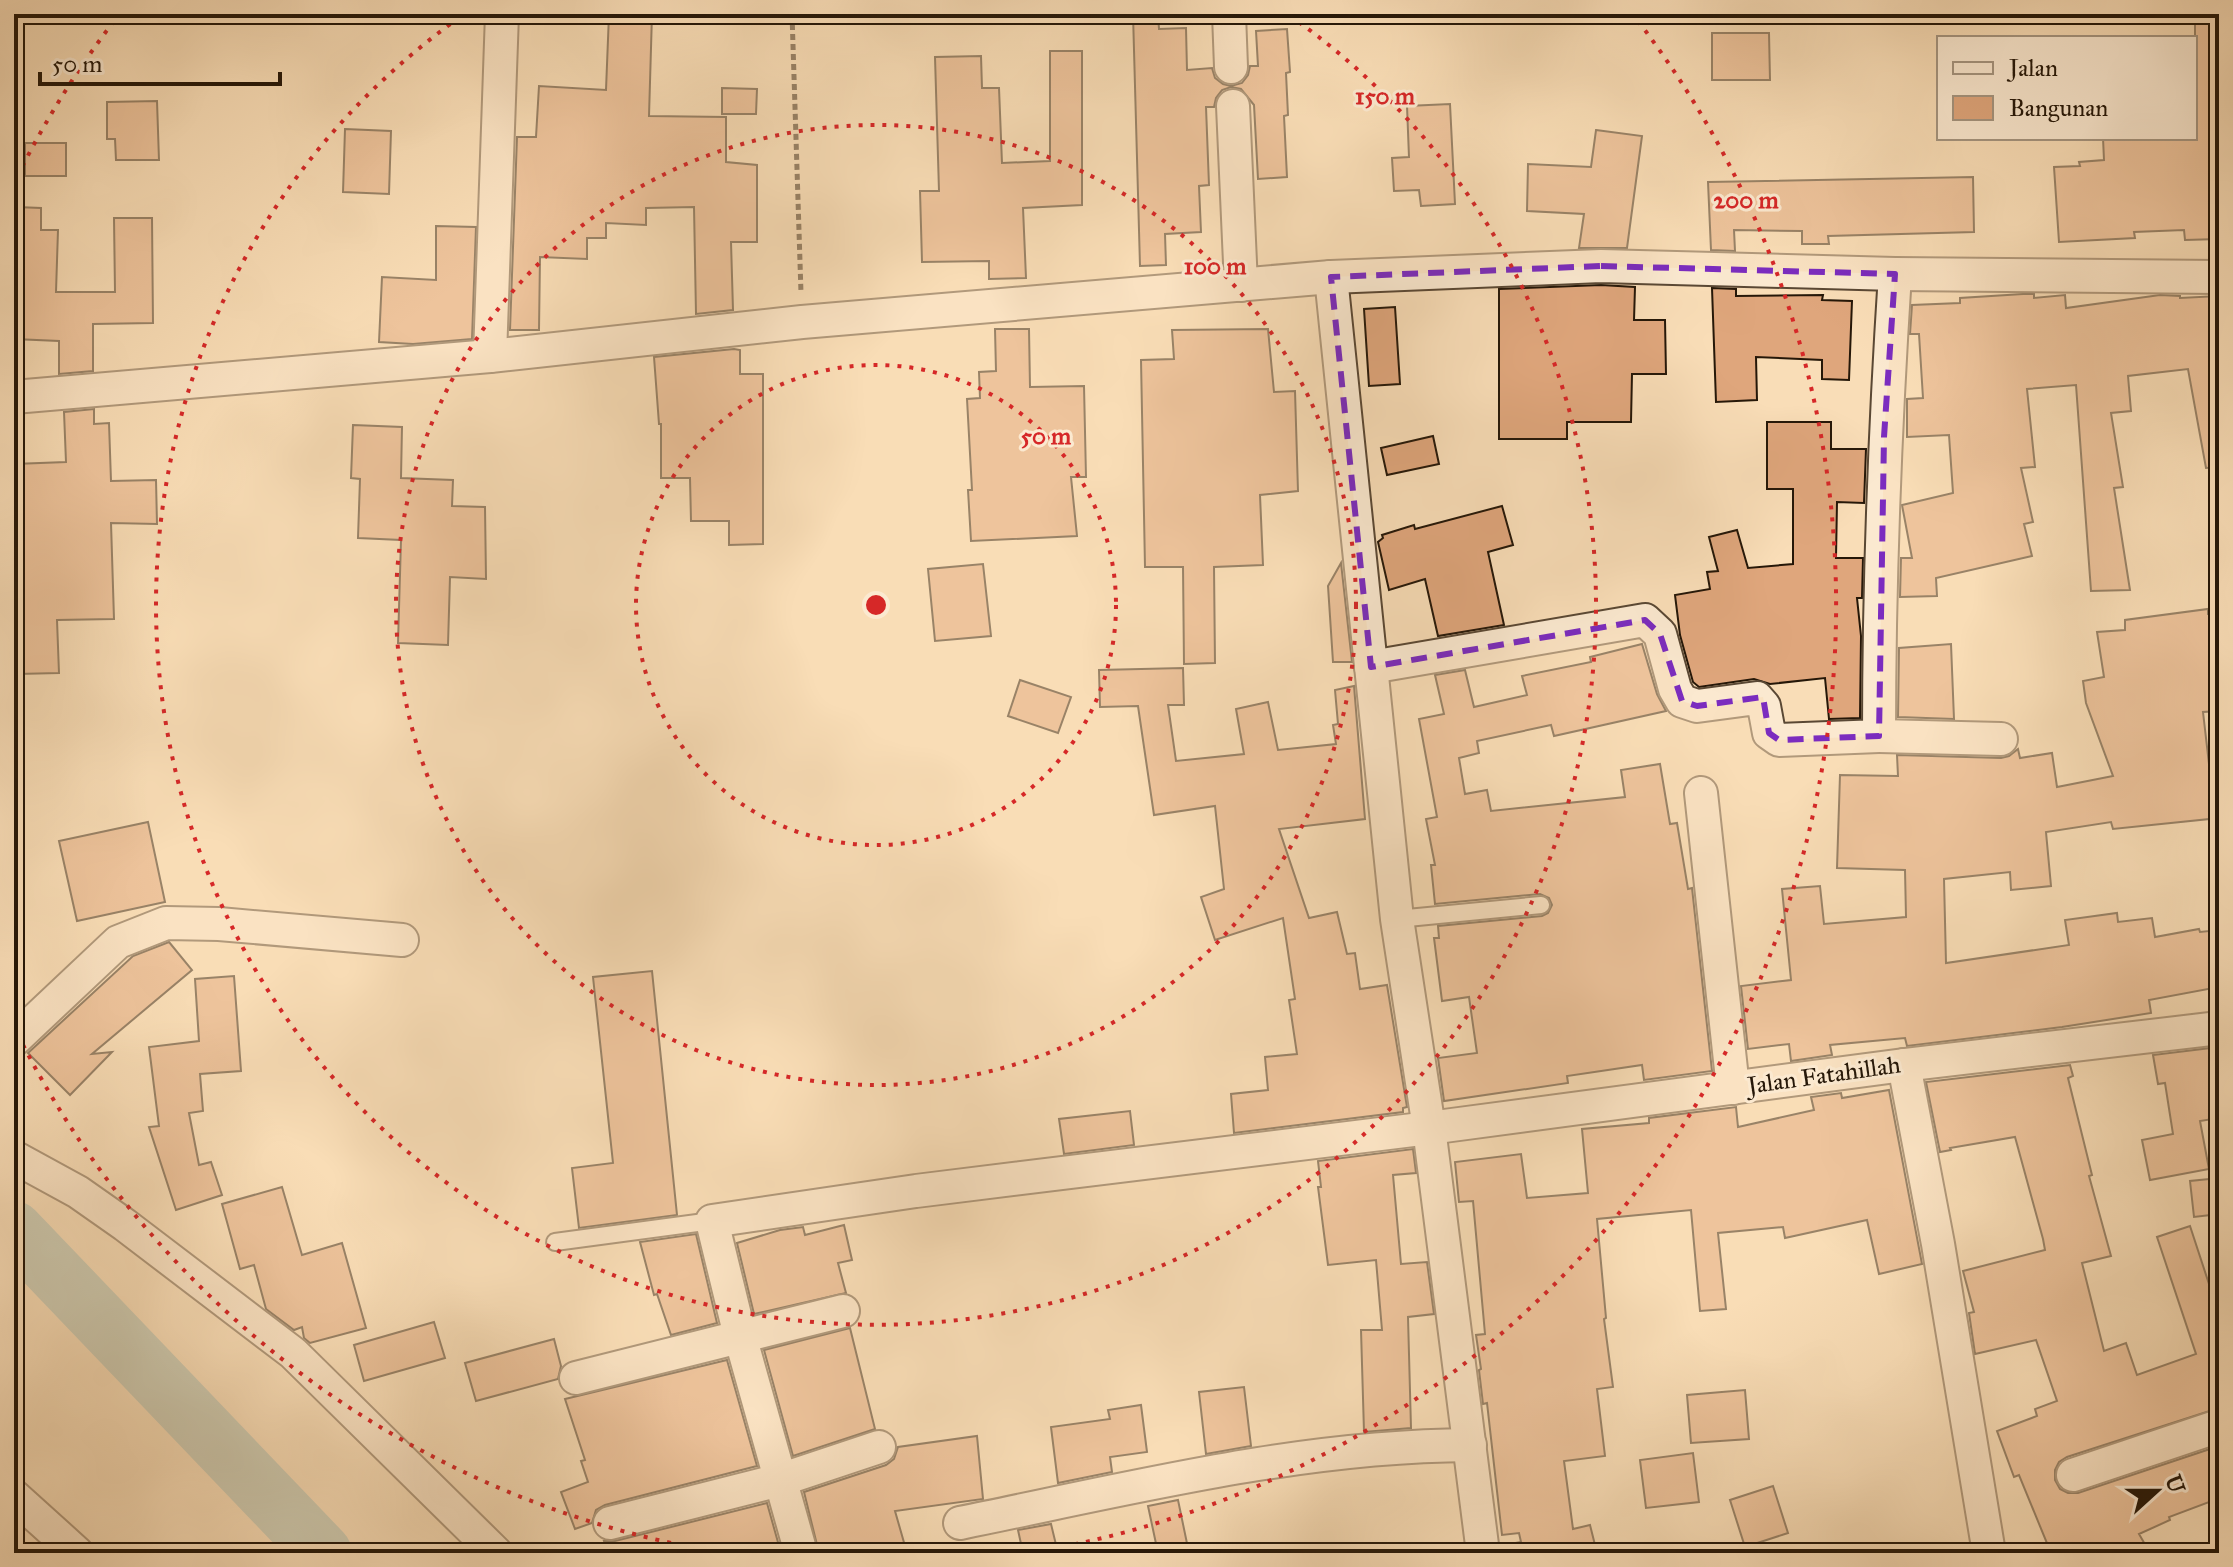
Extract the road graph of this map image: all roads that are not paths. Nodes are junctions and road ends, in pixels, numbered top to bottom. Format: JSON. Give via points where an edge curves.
{"nodes":[{"id":1,"x":502,"y":14,"type":"edge"},
{"id":2,"x":1229,"y":14,"type":"edge"},
{"id":3,"x":1231,"y":67,"type":"dead end"},
{"id":4,"x":1233,"y":106,"type":"dead end"},
{"id":5,"x":1895,"y":274,"type":"junction"},
{"id":6,"x":1331,"y":277,"type":"junction"},
{"id":7,"x":2219,"y":277,"type":"edge"},
{"id":8,"x":1241,"y":285,"type":"junction"},
{"id":9,"x":490,"y":356,"type":"junction"},
{"id":10,"x":14,"y":397,"type":"edge"},
{"id":11,"x":1371,"y":667,"type":"junction"},
{"id":12,"x":1879,"y":736,"type":"junction"},
{"id":13,"x":2001,"y":739,"type":"dead end"},
{"id":14,"x":1701,"y":793,"type":"dead end"},
{"id":15,"x":1541,"y":905,"type":"dead end"},
{"id":16,"x":1397,"y":919,"type":"junction"},
{"id":17,"x":402,"y":940,"type":"dead end"},
{"id":18,"x":2219,"y":1028,"type":"edge"},
{"id":19,"x":14,"y":1040,"type":"edge"},
{"id":20,"x":1904,"y":1065,"type":"junction"},
{"id":21,"x":1733,"y":1088,"type":"junction"},
{"id":22,"x":1429,"y":1128,"type":"junction"},
{"id":23,"x":14,"y":1157,"type":"edge"},
{"id":24,"x":712,"y":1221,"type":"junction"},
{"id":25,"x":555,"y":1242,"type":"dead end"},
{"id":26,"x":843,"y":1311,"type":"dead end"},
{"id":27,"x":740,"y":1336,"type":"junction"},
{"id":28,"x":576,"y":1378,"type":"dead end"},
{"id":29,"x":2219,"y":1426,"type":"edge"},
{"id":30,"x":1470,"y":1445,"type":"junction"},
{"id":31,"x":879,"y":1447,"type":"dead end"},
{"id":32,"x":2073,"y":1475,"type":"dead end"},
{"id":33,"x":780,"y":1480,"type":"junction"},
{"id":34,"x":14,"y":1496,"type":"edge"},
{"id":35,"x":610,"y":1523,"type":"dead end"},
{"id":36,"x":960,"y":1523,"type":"dead end"},
{"id":37,"x":77,"y":1553,"type":"edge"},
{"id":38,"x":496,"y":1553,"type":"edge"},
{"id":39,"x":801,"y":1553,"type":"edge"},
{"id":40,"x":1483,"y":1553,"type":"edge"},
{"id":41,"x":1989,"y":1553,"type":"edge"}],
"edges":[{"from":1,"to":9,"type":"street"},
{"from":2,"to":3,"type":"street"},
{"from":4,"to":8,"type":"street"},
{"from":5,"to":6,"type":"street","via":[[1601,266]]},
{"from":5,"to":7,"type":"street"},
{"from":5,"to":12,"type":"street","via":[[1883,466]]},
{"from":6,"to":8,"type":"street"},
{"from":6,"to":11,"type":"street"},
{"from":8,"to":9,"type":"street","via":[[802,322]]},
{"from":9,"to":10,"type":"street"},
{"from":11,"to":12,"type":"street","via":[[1645,620],[1660,634],[1682,701],[1697,706],[1757,698],[1764,706],[1769,733],[1779,740]]},
{"from":11,"to":16,"type":"street"},
{"from":12,"to":13,"type":"street"},
{"from":14,"to":21,"type":"street"},
{"from":15,"to":16,"type":"lane"},
{"from":16,"to":22,"type":"street"},
{"from":17,"to":19,"type":"street","via":[[166,923],[118,942]]},
{"from":18,"to":20,"type":"street","name":"Jalan Fatahillah"},
{"from":20,"to":21,"type":"street","name":"Jalan Fatahillah"},
{"from":20,"to":41,"type":"street"},
{"from":21,"to":22,"type":"street","name":"Jalan Fatahillah"},
{"from":22,"to":24,"type":"street","name":"Jalan Fatahillah"},
{"from":22,"to":30,"type":"street"},
{"from":23,"to":38,"type":"street","via":[[125,1225],[293,1353]]},
{"from":24,"to":25,"type":"lane"},
{"from":24,"to":27,"type":"street"},
{"from":26,"to":27,"type":"street"},
{"from":27,"to":28,"type":"street"},
{"from":27,"to":33,"type":"street"},
{"from":29,"to":32,"type":"street"},
{"from":30,"to":36,"type":"street","via":[[1384,1447],[1290,1458]]},
{"from":30,"to":40,"type":"street"},
{"from":31,"to":33,"type":"street"},
{"from":33,"to":35,"type":"street"},
{"from":33,"to":39,"type":"street"},
{"from":34,"to":37,"type":"street"}]}
